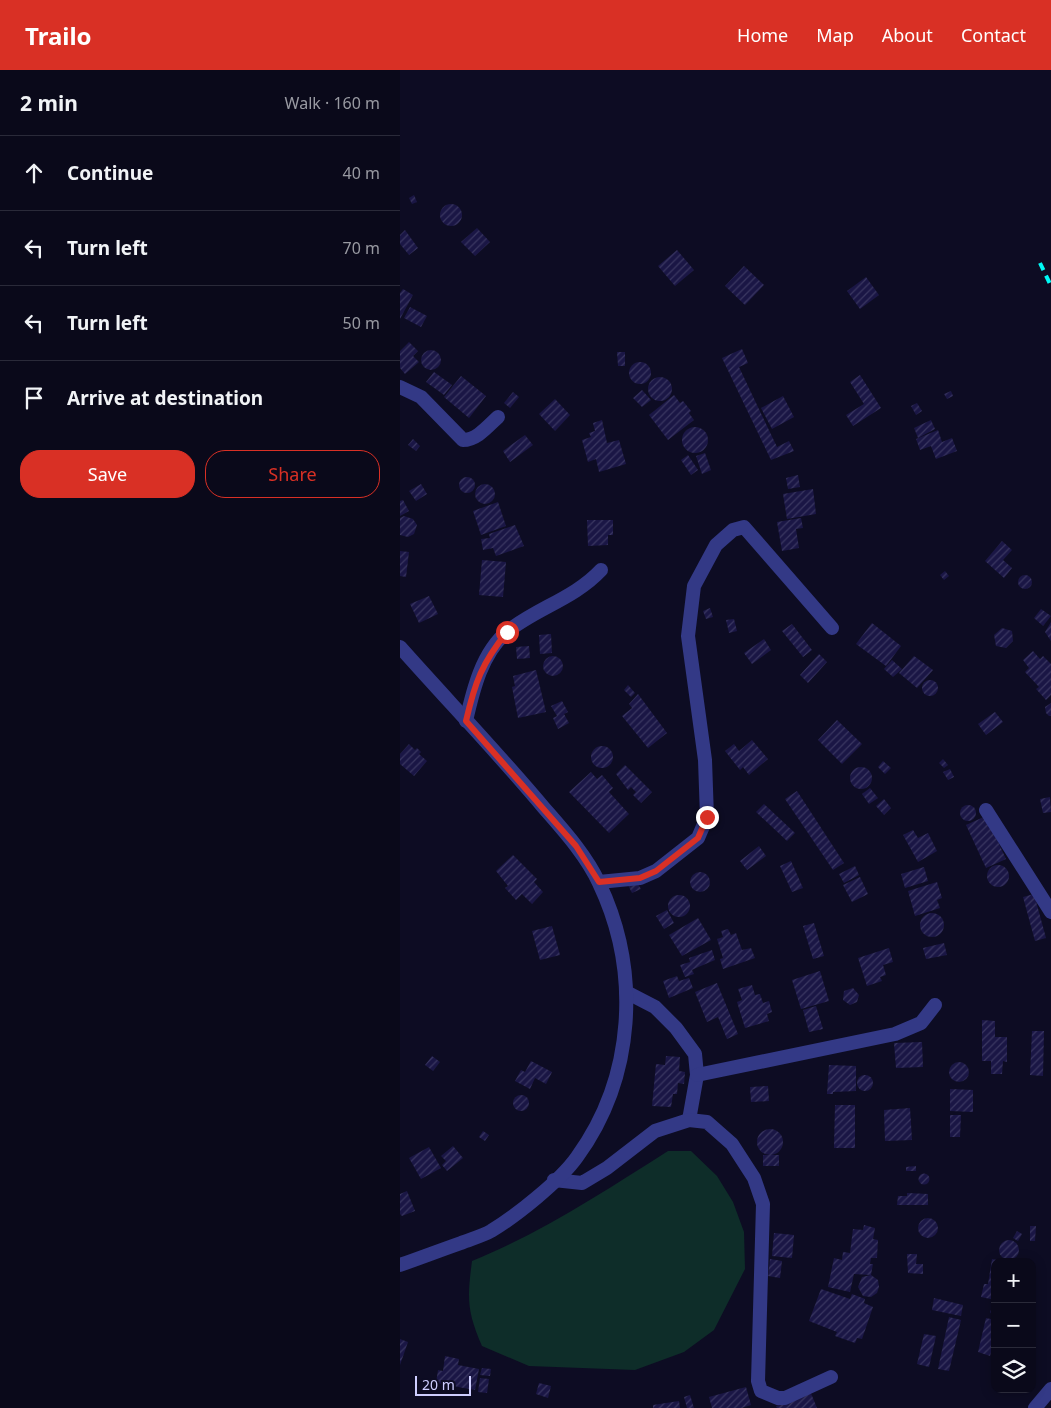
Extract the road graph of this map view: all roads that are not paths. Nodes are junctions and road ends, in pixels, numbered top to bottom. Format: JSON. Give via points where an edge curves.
{"nodes":[{"id":1,"x":400,"y":387,"type":"edge"},
{"id":2,"x":498,"y":417,"type":"dead end"},
{"id":3,"x":601,"y":570,"type":"dead end"},
{"id":4,"x":832,"y":628,"type":"dead end"},
{"id":5,"x":400,"y":647,"type":"edge"},
{"id":6,"x":466,"y":721,"type":"junction"},
{"id":7,"x":986,"y":810,"type":"dead end"},
{"id":8,"x":599,"y":882,"type":"junction"},
{"id":9,"x":1051,"y":912,"type":"edge"},
{"id":10,"x":626,"y":992,"type":"junction"},
{"id":11,"x":935,"y":1005,"type":"dead end"},
{"id":12,"x":696,"y":1075,"type":"junction"},
{"id":13,"x":689,"y":1120,"type":"junction"},
{"id":14,"x":554,"y":1180,"type":"junction"},
{"id":15,"x":400,"y":1266,"type":"edge"},
{"id":16,"x":831,"y":1377,"type":"dead end"},
{"id":17,"x":1051,"y":1389,"type":"edge"},
{"id":18,"x":1035,"y":1408,"type":"edge"}],
"edges":[{"from":1,"to":2,"type":"street","via":[[421,396],[463,440],[477,435]]},
{"from":3,"to":6,"type":"street","via":[[581,588],[507,632],[493,649],[475,682]]},
{"from":4,"to":8,"type":"street","via":[[744,527],[732,530],[716,545],[694,586],[688,636],[705,760],[707,817],[698,838],[656,871],[640,878]]},
{"from":5,"to":6,"type":"street"},
{"from":6,"to":8,"type":"street","via":[[576,846]]},
{"from":7,"to":9,"type":"street"},
{"from":8,"to":10,"type":"street","via":[[616,926],[625,966]]},
{"from":10,"to":12,"type":"street","via":[[654,1007],[676,1028],[695,1054]]},
{"from":10,"to":14,"type":"street","via":[[627,1022],[619,1070],[598,1125],[576,1159]]},
{"from":11,"to":12,"type":"street","via":[[922,1023],[895,1034]]},
{"from":12,"to":13,"type":"street"},
{"from":13,"to":14,"type":"street","via":[[654,1131],[582,1183]]},
{"from":13,"to":16,"type":"street","via":[[707,1122],[732,1144],[754,1178],[763,1204],[758,1381],[761,1391],[785,1398]]},
{"from":14,"to":15,"type":"street","via":[[528,1205],[490,1232]]},
{"from":17,"to":18,"type":"street"}]}
